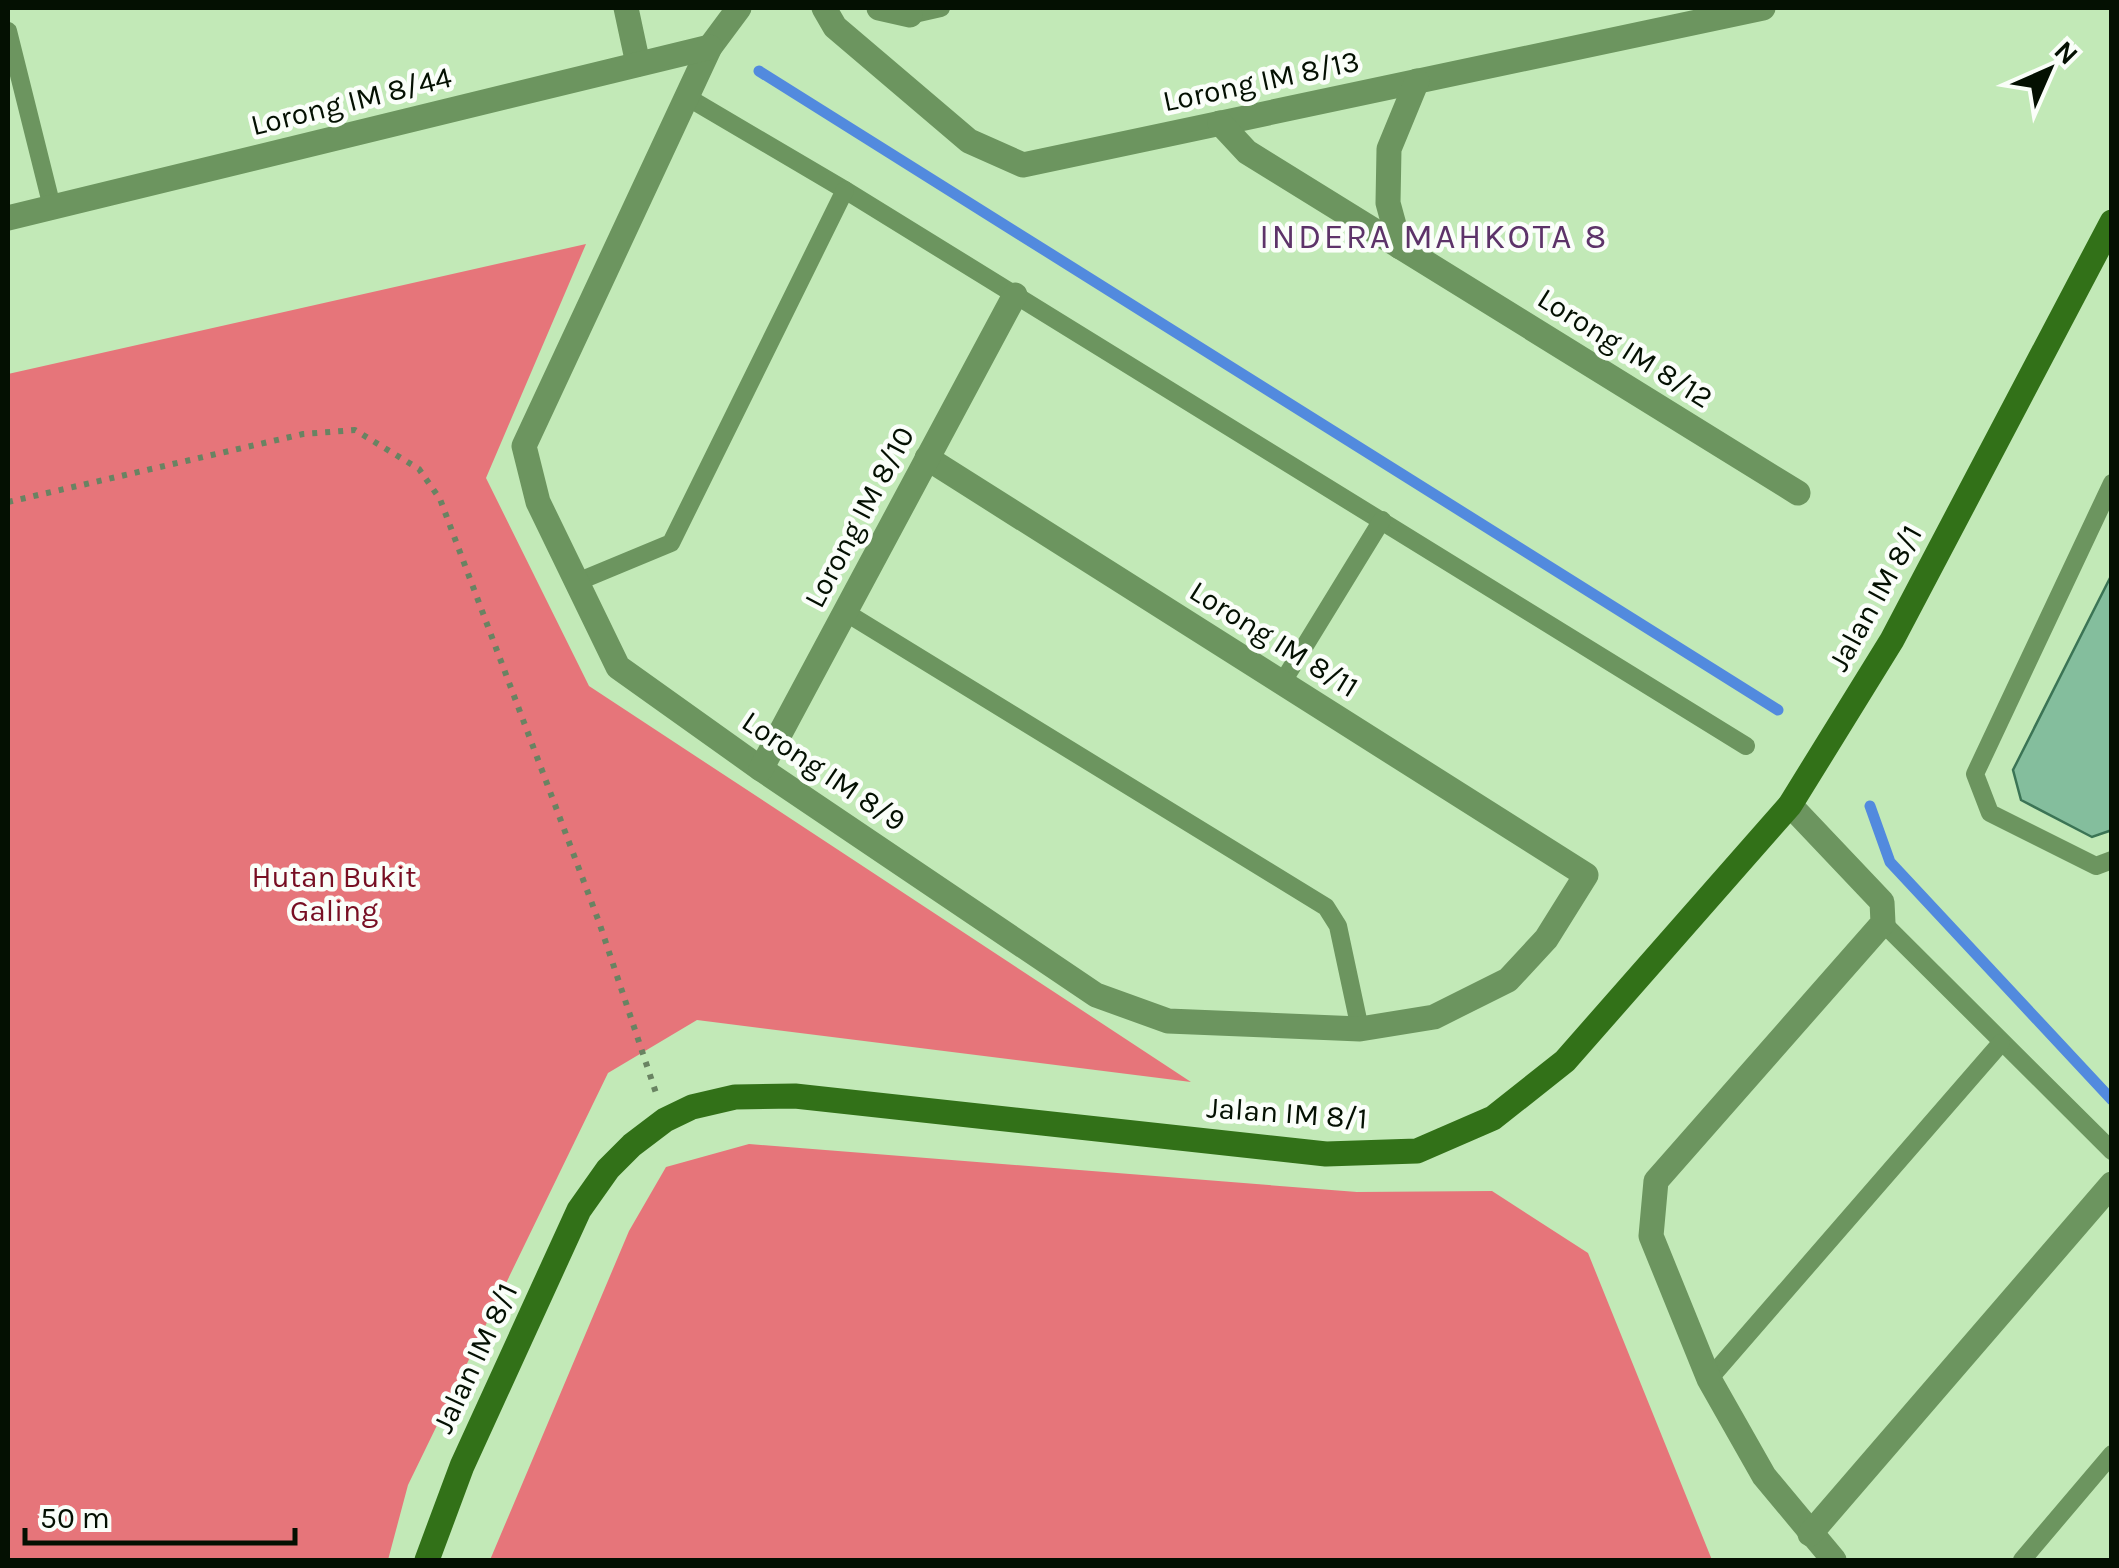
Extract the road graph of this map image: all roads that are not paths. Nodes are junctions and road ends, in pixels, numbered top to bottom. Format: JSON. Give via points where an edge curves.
{"nodes":[{"id":1,"x":626,"y":8,"type":"edge"},
{"id":2,"x":738,"y":8,"type":"edge"},
{"id":3,"x":824,"y":8,"type":"edge"},
{"id":4,"x":880,"y":8,"type":"edge"},
{"id":5,"x":942,"y":8,"type":"edge"},
{"id":6,"x":1763,"y":8,"type":"edge"},
{"id":7,"x":910,"y":15,"type":"joint"},
{"id":8,"x":8,"y":31,"type":"edge"},
{"id":9,"x":710,"y":47,"type":"junction"},
{"id":10,"x":638,"y":64,"type":"junction"},
{"id":11,"x":1417,"y":81,"type":"junction"},
{"id":12,"x":687,"y":96,"type":"junction"},
{"id":13,"x":1220,"y":123,"type":"junction"},
{"id":14,"x":846,"y":190,"type":"junction"},
{"id":15,"x":52,"y":207,"type":"junction"},
{"id":16,"x":8,"y":218,"type":"edge"},
{"id":17,"x":2112,"y":222,"type":"edge"},
{"id":18,"x":1400,"y":247,"type":"junction"},
{"id":19,"x":1015,"y":294,"type":"junction"},
{"id":20,"x":928,"y":458,"type":"junction"},
{"id":21,"x":2112,"y":483,"type":"edge"},
{"id":22,"x":1798,"y":493,"type":"dead end"},
{"id":23,"x":1382,"y":520,"type":"junction"},
{"id":24,"x":577,"y":582,"type":"junction"},
{"id":25,"x":845,"y":612,"type":"junction"},
{"id":26,"x":1282,"y":682,"type":"junction"},
{"id":27,"x":1746,"y":746,"type":"dead end"},
{"id":28,"x":761,"y":769,"type":"junction"},
{"id":29,"x":1790,"y":805,"type":"junction"},
{"id":30,"x":2112,"y":860,"type":"edge"},
{"id":31,"x":1586,"y":875,"type":"joint"},
{"id":32,"x":1882,"y":922,"type":"junction"},
{"id":33,"x":1360,"y":1029,"type":"junction"},
{"id":34,"x":2001,"y":1042,"type":"junction"},
{"id":35,"x":2112,"y":1151,"type":"edge"},
{"id":36,"x":2112,"y":1184,"type":"edge"},
{"id":37,"x":1709,"y":1379,"type":"junction"},
{"id":38,"x":2112,"y":1454,"type":"edge"},
{"id":39,"x":1810,"y":1534,"type":"junction"},
{"id":40,"x":428,"y":1560,"type":"edge"},
{"id":41,"x":1834,"y":1560,"type":"edge"},
{"id":42,"x":2022,"y":1560,"type":"edge"}],
"edges":[{"from":1,"to":10,"type":"street"},
{"from":2,"to":9,"type":"street","name":"Lorong IM 8/9"},
{"from":3,"to":13,"type":"street","name":"Lorong IM 8/13","via":[[834,27],[969,140],[1023,165]]},
{"from":4,"to":7,"type":"street"},
{"from":5,"to":7,"type":"lane"},
{"from":6,"to":11,"type":"street","name":"Lorong IM 8/13"},
{"from":8,"to":15,"type":"lane"},
{"from":9,"to":10,"type":"street","name":"Lorong IM 8/44"},
{"from":9,"to":12,"type":"street","name":"Lorong IM 8/9"},
{"from":10,"to":15,"type":"street","name":"Lorong IM 8/44"},
{"from":11,"to":13,"type":"street","name":"Lorong IM 8/13"},
{"from":11,"to":18,"type":"street","via":[[1389,149],[1388,203]]},
{"from":12,"to":14,"type":"lane"},
{"from":12,"to":24,"type":"street","name":"Lorong IM 8/9","via":[[524,446],[538,502]]},
{"from":13,"to":18,"type":"street","name":"Lorong IM 8/12","via":[[1247,152]]},
{"from":14,"to":19,"type":"lane"},
{"from":14,"to":24,"type":"lane","via":[[671,543]]},
{"from":15,"to":16,"type":"street","name":"Lorong IM 8/44"},
{"from":17,"to":29,"type":"street","name":"Jalan IM 8/1","via":[[1892,640]]},
{"from":18,"to":22,"type":"street","name":"Lorong IM 8/12"},
{"from":19,"to":20,"type":"street","name":"Lorong IM 8/10"},
{"from":19,"to":23,"type":"lane"},
{"from":20,"to":25,"type":"street","name":"Lorong IM 8/10"},
{"from":20,"to":26,"type":"street","name":"Lorong IM 8/11"},
{"from":21,"to":30,"type":"lane","via":[[1974,774],[1990,813],[2096,866]]},
{"from":23,"to":26,"type":"lane"},
{"from":23,"to":27,"type":"lane"},
{"from":24,"to":28,"type":"street","name":"Lorong IM 8/9","via":[[618,667]]},
{"from":25,"to":28,"type":"street","name":"Lorong IM 8/10"},
{"from":25,"to":33,"type":"lane","via":[[1326,906],[1338,926]]},
{"from":26,"to":31,"type":"street","name":"Lorong IM 8/11"},
{"from":28,"to":33,"type":"street","name":"Lorong IM 8/9","via":[[1096,996],[1168,1021]]},
{"from":29,"to":32,"type":"street","via":[[1882,902]]},
{"from":29,"to":40,"type":"street","name":"Jalan IM 8/1","via":[[1565,1060],[1492,1118],[1417,1151],[1326,1154],[795,1096],[735,1096],[666,1120],[608,1169],[579,1210],[462,1466]]},
{"from":31,"to":33,"type":"street","name":"Lorong IM 8/9","via":[[1546,939],[1508,980],[1434,1017]]},
{"from":32,"to":34,"type":"lane"},
{"from":32,"to":37,"type":"street","via":[[1656,1181],[1651,1236]]},
{"from":34,"to":35,"type":"lane"},
{"from":34,"to":37,"type":"lane"},
{"from":36,"to":39,"type":"street"},
{"from":37,"to":39,"type":"street","via":[[1764,1476]]},
{"from":38,"to":42,"type":"lane"},
{"from":39,"to":41,"type":"street"}]}
